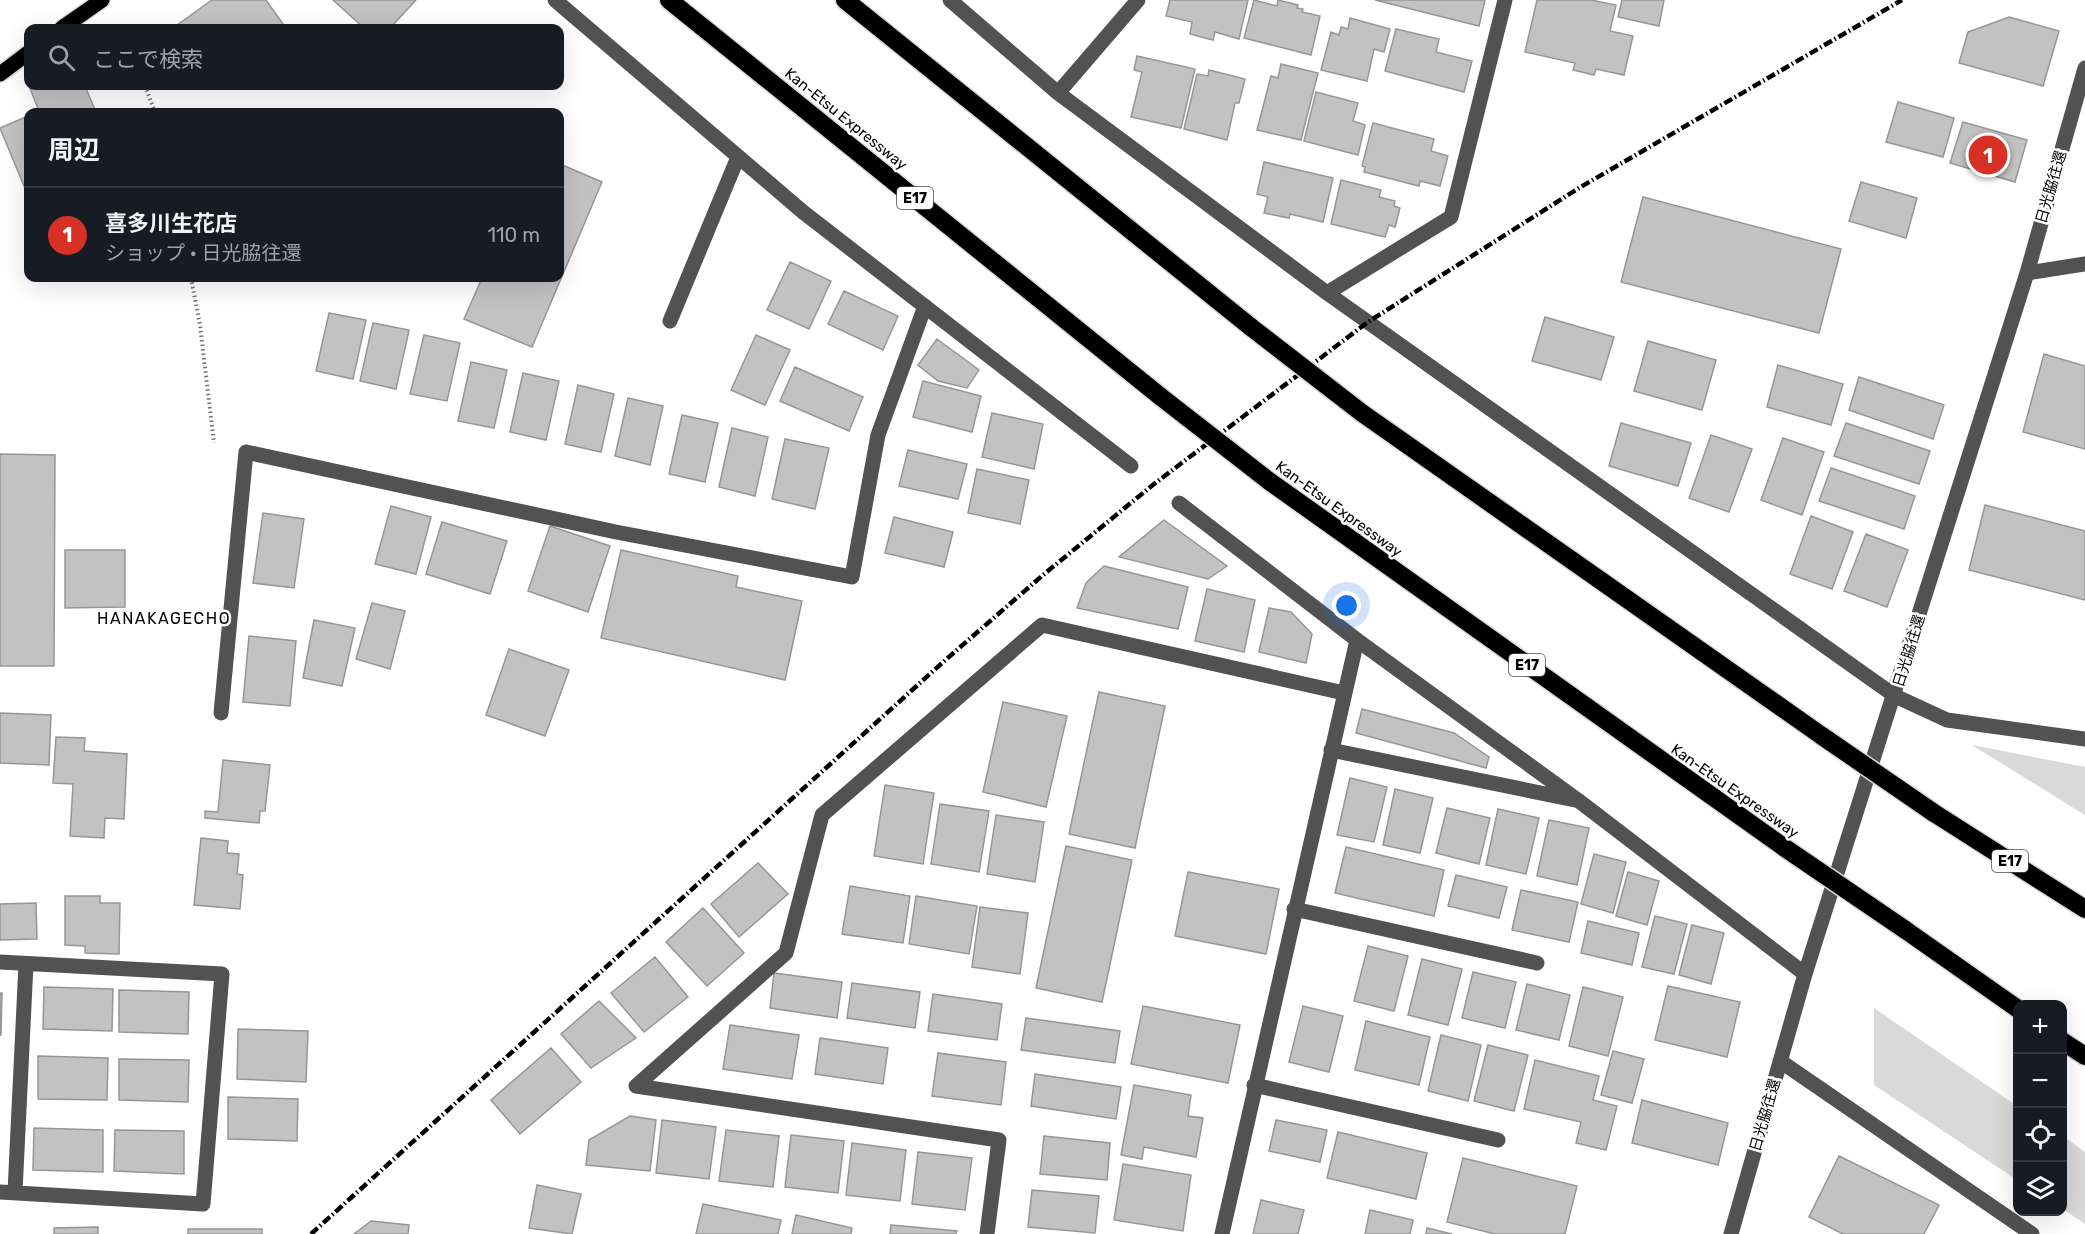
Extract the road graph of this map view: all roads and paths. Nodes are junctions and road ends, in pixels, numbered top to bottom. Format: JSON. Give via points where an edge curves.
{"nodes":[{"id":1,"x":102,"y":0,"type":"edge"},
{"id":2,"x":555,"y":0,"type":"edge"},
{"id":3,"x":669,"y":0,"type":"edge"},
{"id":4,"x":845,"y":0,"type":"edge"},
{"id":5,"x":950,"y":0,"type":"edge"},
{"id":6,"x":1138,"y":0,"type":"edge"},
{"id":7,"x":1505,"y":0,"type":"edge"},
{"id":8,"x":68,"y":24,"type":"edge"},
{"id":9,"x":24,"y":56,"type":"edge"},
{"id":10,"x":2085,"y":68,"type":"edge"},
{"id":11,"x":0,"y":74,"type":"edge"},
{"id":12,"x":147,"y":90,"type":"edge"},
{"id":13,"x":1058,"y":93,"type":"junction"},
{"id":14,"x":154,"y":108,"type":"edge"},
{"id":15,"x":738,"y":158,"type":"junction"},
{"id":16,"x":2085,"y":264,"type":"edge"},
{"id":17,"x":2027,"y":273,"type":"junction"},
{"id":18,"x":192,"y":282,"type":"edge"},
{"id":19,"x":1327,"y":292,"type":"junction"},
{"id":20,"x":925,"y":306,"type":"junction"},
{"id":21,"x":670,"y":321,"type":"dead end"},
{"id":22,"x":246,"y":452,"type":"junction"},
{"id":23,"x":1131,"y":466,"type":"dead end"},
{"id":24,"x":1179,"y":503,"type":"dead end"},
{"id":25,"x":1357,"y":640,"type":"junction"},
{"id":26,"x":1344,"y":693,"type":"junction"},
{"id":27,"x":1895,"y":696,"type":"junction"},
{"id":28,"x":221,"y":713,"type":"dead end"},
{"id":29,"x":2085,"y":739,"type":"edge"},
{"id":30,"x":1331,"y":750,"type":"junction"},
{"id":31,"x":1580,"y":801,"type":"junction"},
{"id":32,"x":1294,"y":909,"type":"junction"},
{"id":33,"x":2085,"y":909,"type":"edge"},
{"id":34,"x":0,"y":962,"type":"edge"},
{"id":35,"x":1537,"y":963,"type":"dead end"},
{"id":36,"x":26,"y":964,"type":"junction"},
{"id":37,"x":1805,"y":974,"type":"junction"},
{"id":38,"x":2013,"y":1005,"type":"edge"},
{"id":39,"x":2067,"y":1044,"type":"edge"},
{"id":40,"x":2085,"y":1056,"type":"edge"},
{"id":41,"x":1780,"y":1061,"type":"junction"},
{"id":42,"x":1254,"y":1085,"type":"junction"},
{"id":43,"x":1498,"y":1140,"type":"dead end"},
{"id":44,"x":8,"y":1192,"type":"edge"},
{"id":45,"x":987,"y":1234,"type":"edge"},
{"id":46,"x":1222,"y":1234,"type":"edge"},
{"id":47,"x":1731,"y":1234,"type":"edge"},
{"id":48,"x":2032,"y":1234,"type":"edge"}],
"edges":[{"from":1,"to":8,"type":"main road"},
{"from":2,"to":15,"type":"street"},
{"from":3,"to":38,"type":"highway","name":"Kan-Etsu Expressway","number":"E17","bridge":true,"via":[[1269,481],[1785,849]]},
{"from":4,"to":33,"type":"highway","number":"E17","bridge":true,"via":[[1362,413],[1934,813]]},
{"from":5,"to":13,"type":"street"},
{"from":6,"to":13,"type":"street"},
{"from":7,"to":19,"type":"street","via":[[1451,217]]},
{"from":9,"to":11,"type":"main road"},
{"from":10,"to":17,"type":"street","name":"日光脇往還"},
{"from":12,"to":14,"type":"path"},
{"from":13,"to":19,"type":"street"},
{"from":15,"to":20,"type":"street"},
{"from":15,"to":21,"type":"street"},
{"from":16,"to":17,"type":"street"},
{"from":17,"to":27,"type":"street","name":"日光脇往還"},
{"from":18,"to":22,"type":"path","via":[[214,446]]},
{"from":19,"to":27,"type":"street"},
{"from":20,"to":22,"type":"street","via":[[878,435],[852,577],[616,532]]},
{"from":20,"to":23,"type":"street"},
{"from":22,"to":28,"type":"street"},
{"from":24,"to":25,"type":"street"},
{"from":25,"to":26,"type":"street"},
{"from":25,"to":31,"type":"street"},
{"from":26,"to":30,"type":"street"},
{"from":26,"to":45,"type":"street","via":[[1042,625],[822,814],[786,953],[636,1086],[999,1140]]},
{"from":27,"to":29,"type":"street","via":[[1947,720]]},
{"from":27,"to":37,"type":"street","name":"日光脇往還"},
{"from":30,"to":31,"type":"street"},
{"from":30,"to":32,"type":"street"},
{"from":31,"to":37,"type":"street"},
{"from":32,"to":35,"type":"street"},
{"from":32,"to":42,"type":"street"},
{"from":34,"to":36,"type":"street"},
{"from":36,"to":44,"type":"street"},
{"from":36,"to":44,"type":"street","via":[[222,974],[203,1204]]},
{"from":37,"to":41,"type":"street","name":"日光脇往還"},
{"from":39,"to":40,"type":"highway"},
{"from":41,"to":47,"type":"street","name":"日光脇往還"},
{"from":41,"to":48,"type":"street"},
{"from":42,"to":43,"type":"street"},
{"from":42,"to":46,"type":"street"}]}
